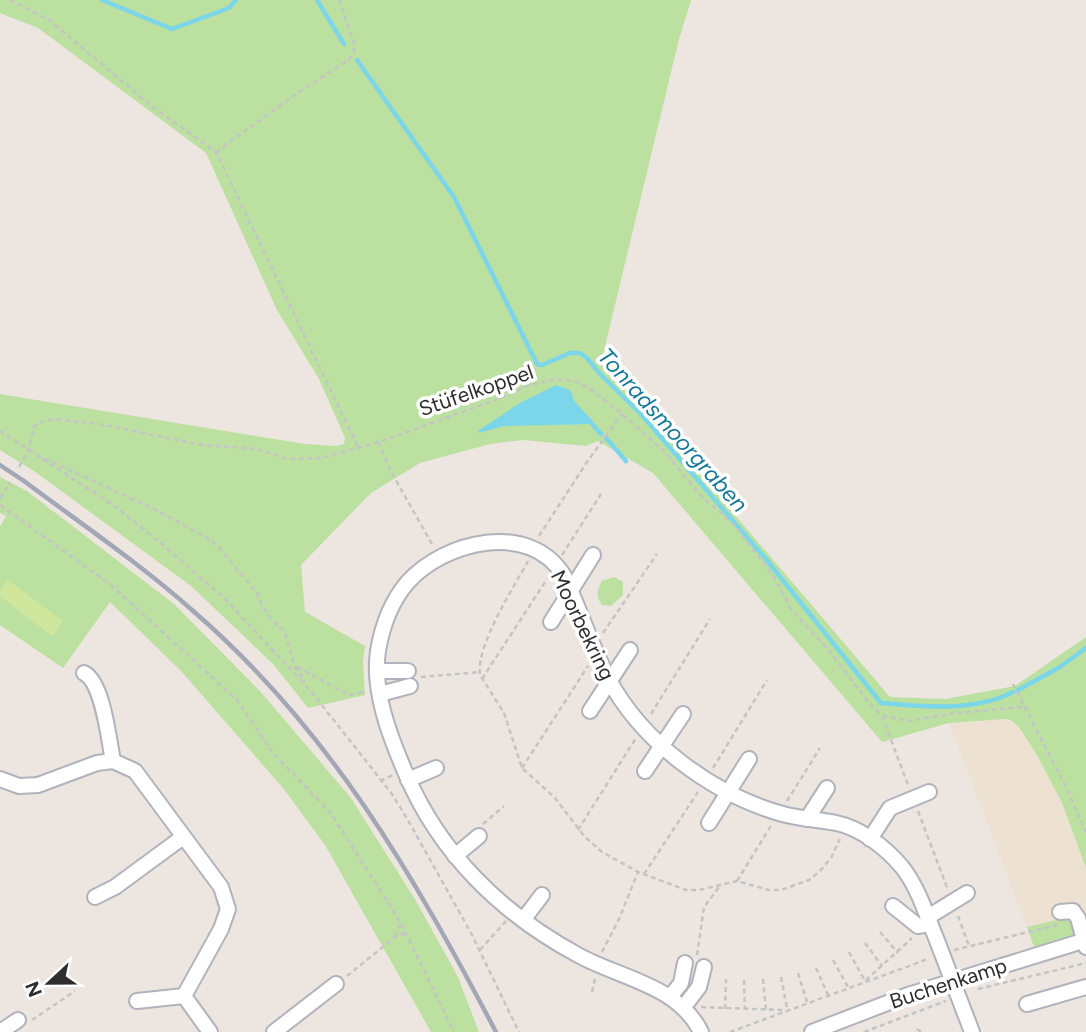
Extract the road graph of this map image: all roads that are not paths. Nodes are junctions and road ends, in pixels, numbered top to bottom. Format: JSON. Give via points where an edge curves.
{"nodes":[{"id":1,"x":593,"y":555,"type":"dead end"},
{"id":2,"x":570,"y":590,"type":"junction"},
{"id":3,"x":551,"y":622,"type":"dead end"},
{"id":4,"x":630,"y":650,"type":"dead end"},
{"id":5,"x":377,"y":671,"type":"junction"},
{"id":6,"x":84,"y":673,"type":"dead end"},
{"id":7,"x":609,"y":680,"type":"junction"},
{"id":8,"x":380,"y":692,"type":"junction"},
{"id":9,"x":590,"y":711,"type":"dead end"},
{"id":10,"x":683,"y":714,"type":"dead end"},
{"id":11,"x":663,"y":745,"type":"junction"},
{"id":12,"x":749,"y":759,"type":"dead end"},
{"id":13,"x":113,"y":761,"type":"junction"},
{"id":14,"x":436,"y":768,"type":"dead end"},
{"id":15,"x":645,"y":771,"type":"dead end"},
{"id":16,"x":0,"y":779,"type":"edge"},
{"id":17,"x":408,"y":780,"type":"junction"},
{"id":18,"x":827,"y":788,"type":"dead end"},
{"id":19,"x":729,"y":792,"type":"junction"},
{"id":20,"x":929,"y":792,"type":"dead end"},
{"id":21,"x":807,"y":819,"type":"junction"},
{"id":22,"x":709,"y":823,"type":"dead end"},
{"id":23,"x":479,"y":836,"type":"dead end"},
{"id":24,"x":183,"y":837,"type":"junction"},
{"id":25,"x":870,"y":839,"type":"junction"},
{"id":26,"x":455,"y":856,"type":"junction"},
{"id":27,"x":968,"y":893,"type":"dead end"},
{"id":28,"x":542,"y":895,"type":"dead end"},
{"id":29,"x":95,"y":897,"type":"dead end"},
{"id":30,"x":893,"y":906,"type":"dead end"},
{"id":31,"x":518,"y":917,"type":"junction"},
{"id":32,"x":1058,"y":918,"type":"road end"},
{"id":33,"x":927,"y":922,"type":"junction"},
{"id":34,"x":1086,"y":943,"type":"edge"},
{"id":35,"x":685,"y":963,"type":"dead end"},
{"id":36,"x":704,"y":967,"type":"dead end"},
{"id":37,"x":952,"y":981,"type":"junction"},
{"id":38,"x":336,"y":984,"type":"road end"},
{"id":39,"x":1086,"y":987,"type":"edge"},
{"id":40,"x":184,"y":996,"type":"junction"},
{"id":41,"x":670,"y":997,"type":"junction"},
{"id":42,"x":137,"y":1002,"type":"dead end"},
{"id":43,"x":1027,"y":1004,"type":"dead end"},
{"id":44,"x":685,"y":1010,"type":"junction"},
{"id":45,"x":21,"y":1022,"type":"road end"},
{"id":46,"x":0,"y":1032,"type":"edge"},
{"id":47,"x":211,"y":1032,"type":"edge"},
{"id":48,"x":274,"y":1032,"type":"edge"},
{"id":49,"x":701,"y":1032,"type":"edge"},
{"id":50,"x":812,"y":1032,"type":"edge"},
{"id":51,"x":972,"y":1032,"type":"edge"}],
"edges":[{"from":1,"to":2,"type":"street"},
{"from":2,"to":3,"type":"street"},
{"from":2,"to":5,"type":"street","name":"Moorbekring","via":[[556,565],[533,549],[514,543],[468,547],[439,558],[409,581],[394,602],[383,629]]},
{"from":2,"to":7,"type":"street","name":"Moorbekring"},
{"from":4,"to":7,"type":"street"},
{"from":5,"to":8,"type":"street","name":"Moorbekring"},
{"from":5,"to":8,"type":"street","via":[[409,679]]},
{"from":6,"to":13,"type":"street","via":[[98,690]]},
{"from":7,"to":9,"type":"street"},
{"from":7,"to":11,"type":"street","name":"Moorbekring"},
{"from":8,"to":17,"type":"street","name":"Moorbekring"},
{"from":10,"to":11,"type":"street"},
{"from":11,"to":15,"type":"street"},
{"from":11,"to":19,"type":"street","name":"Moorbekring"},
{"from":12,"to":19,"type":"street"},
{"from":13,"to":16,"type":"street","via":[[38,785],[19,786]]},
{"from":13,"to":24,"type":"street","via":[[135,771]]},
{"from":14,"to":17,"type":"street"},
{"from":17,"to":26,"type":"street","name":"Moorbekring"},
{"from":18,"to":21,"type":"street"},
{"from":19,"to":21,"type":"street","name":"Moorbekring","via":[[776,813]]},
{"from":19,"to":22,"type":"street"},
{"from":20,"to":25,"type":"street","via":[[890,808]]},
{"from":21,"to":25,"type":"street","name":"Moorbekring","via":[[844,825]]},
{"from":23,"to":26,"type":"street"},
{"from":24,"to":29,"type":"street"},
{"from":24,"to":40,"type":"street","via":[[221,887],[228,909]]},
{"from":25,"to":33,"type":"street","name":"Moorbekring","via":[[907,873]]},
{"from":26,"to":31,"type":"street","name":"Moorbekring"},
{"from":27,"to":33,"type":"street"},
{"from":28,"to":31,"type":"street"},
{"from":30,"to":33,"type":"street","via":[[910,922]]},
{"from":31,"to":41,"type":"street","name":"Moorbekring","via":[[564,948]]},
{"from":32,"to":34,"type":"street","via":[[1073,911]]},
{"from":33,"to":37,"type":"street","name":"Moorbekring"},
{"from":34,"to":37,"type":"street","name":"Buchenkamp"},
{"from":35,"to":41,"type":"street","via":[[681,983]]},
{"from":36,"to":44,"type":"street","via":[[699,987]]},
{"from":37,"to":50,"type":"street","name":"Buchenkamp"},
{"from":37,"to":51,"type":"street","name":"Moorbekring"},
{"from":38,"to":48,"type":"street"},
{"from":39,"to":43,"type":"street"},
{"from":40,"to":42,"type":"street"},
{"from":40,"to":47,"type":"street"},
{"from":41,"to":44,"type":"street","name":"Moorbekring"},
{"from":44,"to":49,"type":"street","name":"Moorbekring"},
{"from":45,"to":46,"type":"street"}]}
